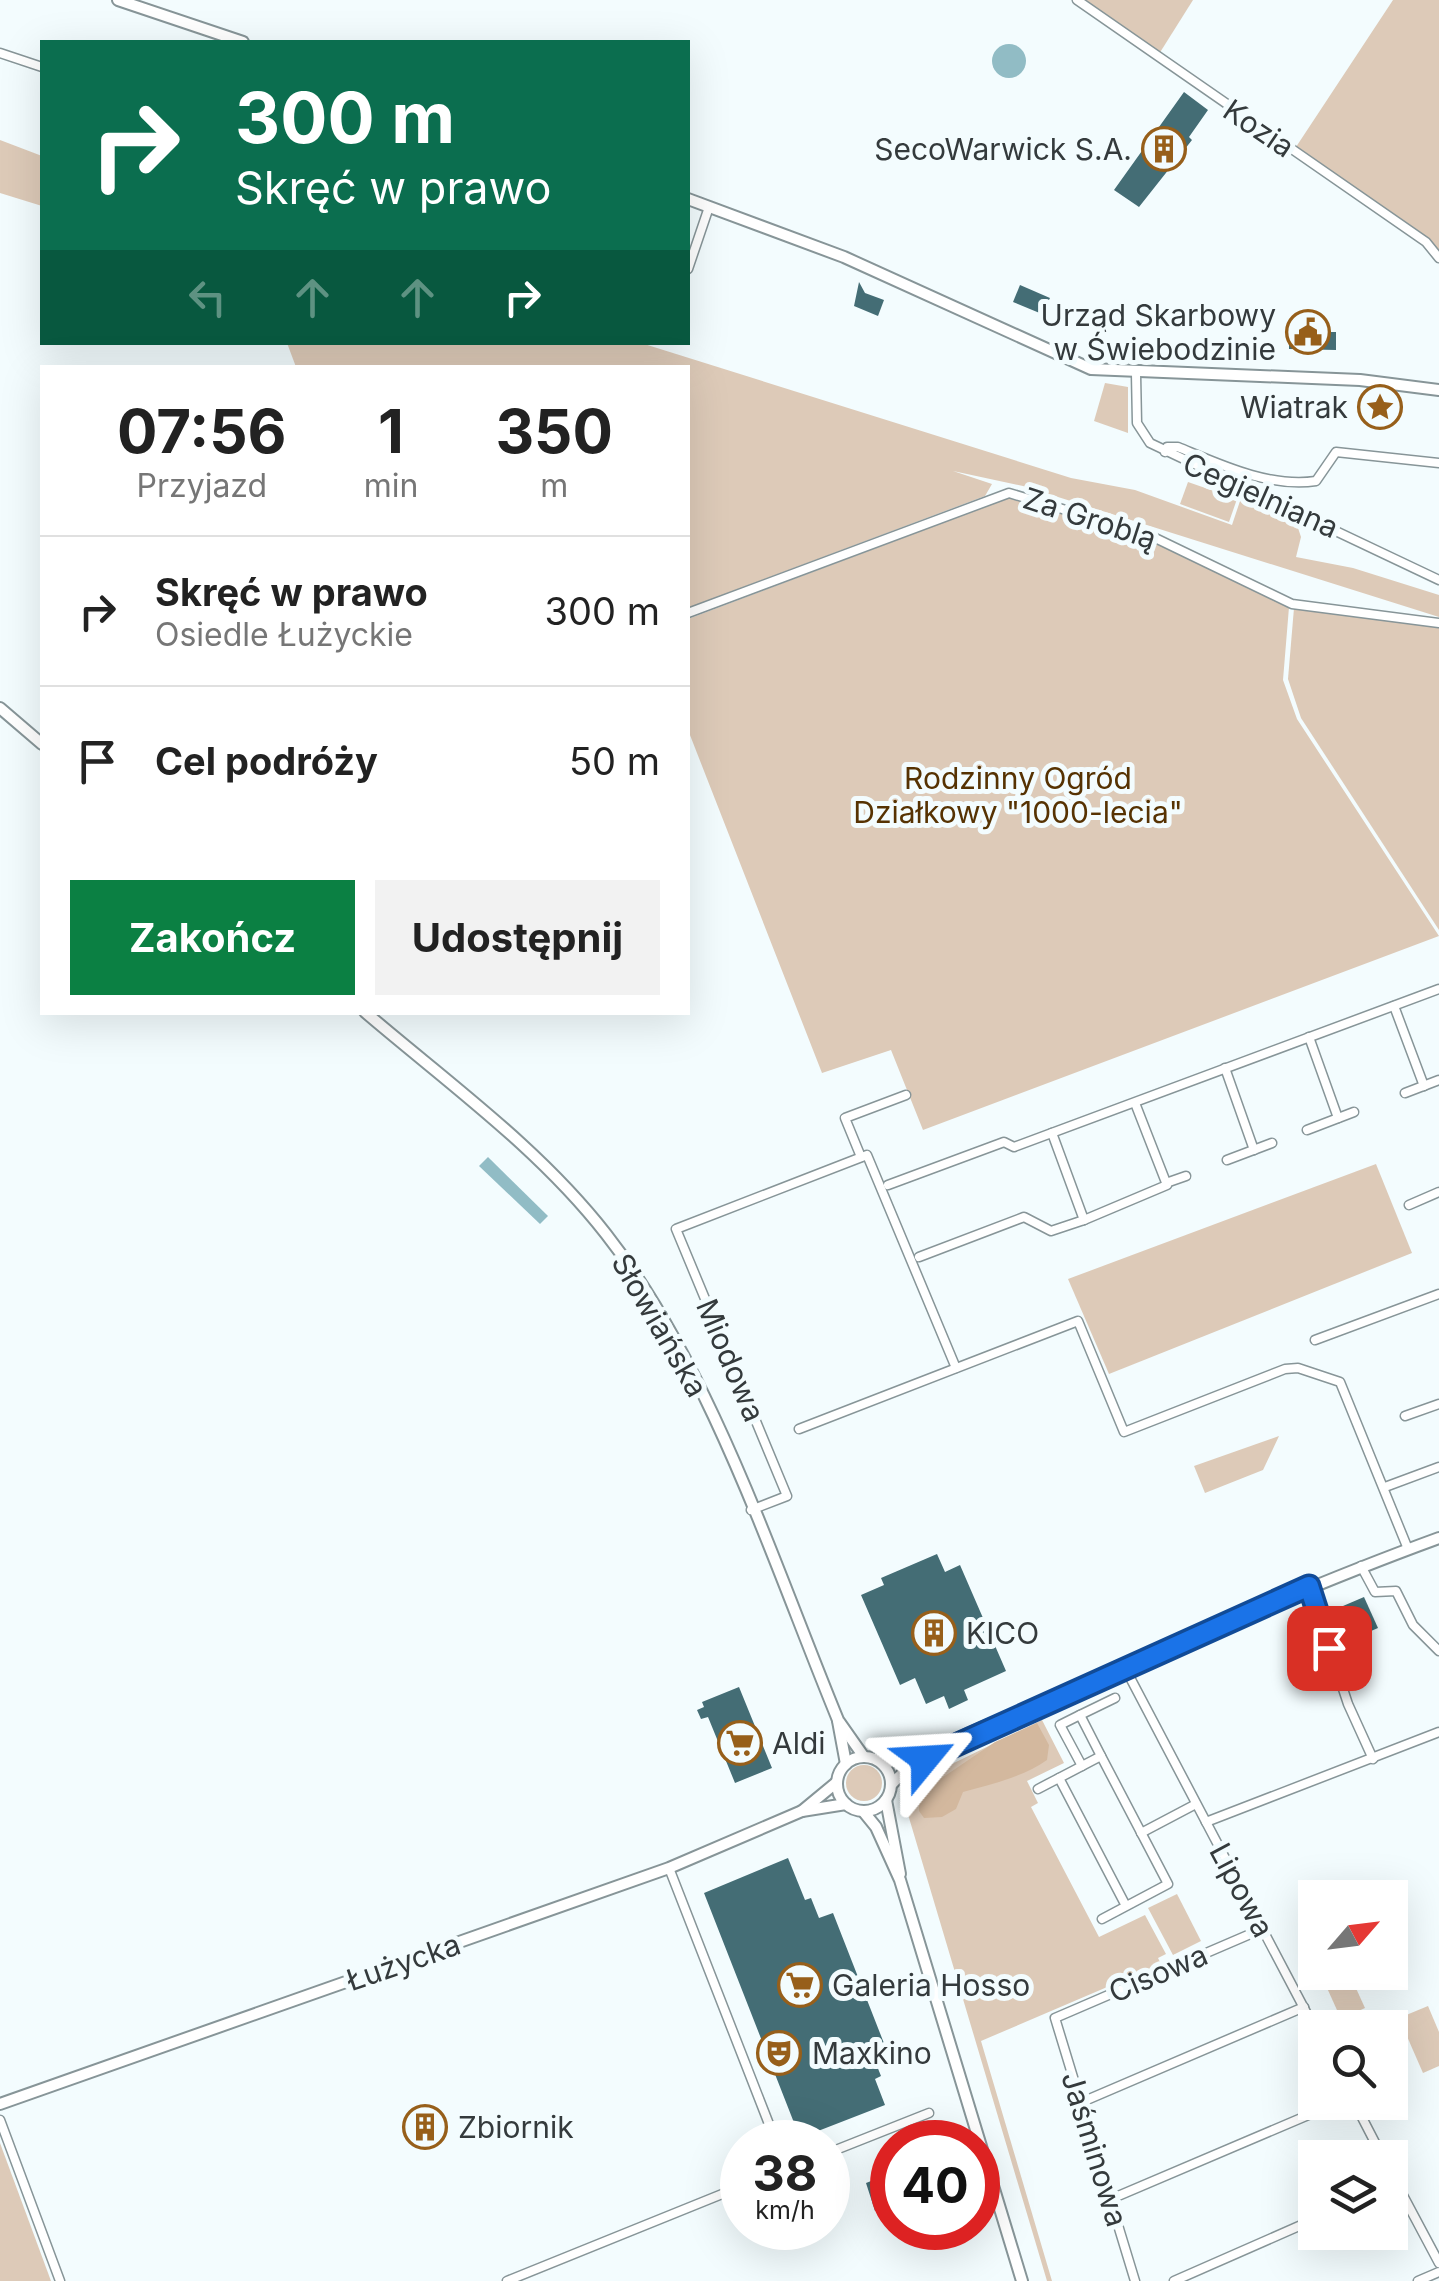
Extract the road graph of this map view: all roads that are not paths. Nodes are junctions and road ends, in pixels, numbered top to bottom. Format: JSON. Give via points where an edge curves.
{"nodes":[{"id":1,"x":118,"y":0,"type":"edge"},
{"id":2,"x":1077,"y":0,"type":"edge"},
{"id":3,"x":237,"y":40,"type":"edge"},
{"id":4,"x":0,"y":53,"type":"edge"},
{"id":5,"x":40,"y":66,"type":"edge"},
{"id":6,"x":690,"y":200,"type":"edge"},
{"id":7,"x":709,"y":207,"type":"junction"},
{"id":8,"x":1439,"y":258,"type":"edge"},
{"id":9,"x":690,"y":263,"type":"edge"},
{"id":10,"x":1136,"y":374,"type":"junction"},
{"id":11,"x":1439,"y":390,"type":"edge"},
{"id":12,"x":1164,"y":452,"type":"junction"},
{"id":13,"x":1439,"y":463,"type":"edge"},
{"id":14,"x":1439,"y":580,"type":"edge"},
{"id":15,"x":690,"y":612,"type":"edge"},
{"id":16,"x":1439,"y":623,"type":"edge"},
{"id":17,"x":0,"y":708,"type":"edge"},
{"id":18,"x":40,"y":742,"type":"edge"},
{"id":19,"x":1439,"y":989,"type":"edge"},
{"id":20,"x":1394,"y":1006,"type":"junction"},
{"id":21,"x":369,"y":1015,"type":"edge"},
{"id":22,"x":1310,"y":1037,"type":"junction"},
{"id":23,"x":1225,"y":1068,"type":"junction"},
{"id":24,"x":1439,"y":1080,"type":"edge"},
{"id":25,"x":1424,"y":1086,"type":"junction"},
{"id":26,"x":1405,"y":1093,"type":"dead end"},
{"id":27,"x":906,"y":1094,"type":"dead end"},
{"id":28,"x":1135,"y":1103,"type":"junction"},
{"id":29,"x":1354,"y":1112,"type":"dead end"},
{"id":30,"x":1338,"y":1118,"type":"junction"},
{"id":31,"x":1307,"y":1130,"type":"dead end"},
{"id":32,"x":1052,"y":1133,"type":"junction"},
{"id":33,"x":1272,"y":1143,"type":"dead end"},
{"id":34,"x":1254,"y":1150,"type":"junction"},
{"id":35,"x":861,"y":1158,"type":"junction"},
{"id":36,"x":1227,"y":1160,"type":"dead end"},
{"id":37,"x":1186,"y":1176,"type":"dead end"},
{"id":38,"x":1166,"y":1184,"type":"junction"},
{"id":39,"x":888,"y":1185,"type":"dead end"},
{"id":40,"x":1439,"y":1192,"type":"edge"},
{"id":41,"x":1409,"y":1205,"type":"dead end"},
{"id":42,"x":1084,"y":1220,"type":"junction"},
{"id":43,"x":918,"y":1257,"type":"dead end"},
{"id":44,"x":1439,"y":1294,"type":"edge"},
{"id":45,"x":1315,"y":1340,"type":"dead end"},
{"id":46,"x":956,"y":1368,"type":"junction"},
{"id":47,"x":1439,"y":1404,"type":"edge"},
{"id":48,"x":1405,"y":1416,"type":"dead end"},
{"id":49,"x":799,"y":1429,"type":"dead end"},
{"id":50,"x":1439,"y":1468,"type":"edge"},
{"id":51,"x":1384,"y":1488,"type":"junction"},
{"id":52,"x":751,"y":1510,"type":"junction"},
{"id":53,"x":1439,"y":1538,"type":"edge"},
{"id":54,"x":1408,"y":1549,"type":"junction"},
{"id":55,"x":1361,"y":1566,"type":"junction"},
{"id":56,"x":1309,"y":1586,"type":"junction"},
{"id":57,"x":1439,"y":1652,"type":"edge"},
{"id":58,"x":1125,"y":1668,"type":"junction"},
{"id":59,"x":1116,"y":1698,"type":"dead end"},
{"id":60,"x":1080,"y":1714,"type":"junction"},
{"id":61,"x":838,"y":1720,"type":"junction"},
{"id":62,"x":1439,"y":1732,"type":"edge"},
{"id":63,"x":929,"y":1755,"type":"junction"},
{"id":64,"x":864,"y":1756,"type":"junction"},
{"id":65,"x":1101,"y":1756,"type":"junction"},
{"id":66,"x":1373,"y":1759,"type":"junction"},
{"id":67,"x":882,"y":1763,"type":"junction"},
{"id":68,"x":846,"y":1764,"type":"junction"},
{"id":69,"x":1082,"y":1766,"type":"junction"},
{"id":70,"x":1060,"y":1778,"type":"junction"},
{"id":71,"x":837,"y":1782,"type":"junction"},
{"id":72,"x":892,"y":1784,"type":"junction"},
{"id":73,"x":1038,"y":1789,"type":"dead end"},
{"id":74,"x":886,"y":1800,"type":"junction"},
{"id":75,"x":846,"y":1804,"type":"junction"},
{"id":76,"x":1196,"y":1804,"type":"junction"},
{"id":77,"x":802,"y":1811,"type":"junction"},
{"id":78,"x":863,"y":1811,"type":"junction"},
{"id":79,"x":1206,"y":1822,"type":"junction"},
{"id":80,"x":1141,"y":1833,"type":"junction"},
{"id":81,"x":669,"y":1868,"type":"junction"},
{"id":82,"x":900,"y":1880,"type":"junction"},
{"id":83,"x":1126,"y":1906,"type":"junction"},
{"id":84,"x":1102,"y":1919,"type":"dead end"},
{"id":85,"x":1262,"y":1928,"type":"junction"},
{"id":86,"x":1304,"y":2008,"type":"joint"},
{"id":87,"x":1054,"y":2018,"type":"joint"},
{"id":88,"x":1082,"y":2102,"type":"junction"},
{"id":89,"x":0,"y":2104,"type":"edge"},
{"id":90,"x":929,"y":2113,"type":"dead end"},
{"id":91,"x":0,"y":2120,"type":"edge"},
{"id":92,"x":767,"y":2120,"type":"edge"},
{"id":93,"x":1298,"y":2120,"type":"edge"},
{"id":94,"x":850,"y":2144,"type":"edge"},
{"id":95,"x":720,"y":2195,"type":"edge"},
{"id":96,"x":1112,"y":2199,"type":"junction"},
{"id":97,"x":1408,"y":2210,"type":"edge"},
{"id":98,"x":1298,"y":2226,"type":"edge"},
{"id":99,"x":1439,"y":2239,"type":"edge"},
{"id":100,"x":1428,"y":2244,"type":"junction"},
{"id":101,"x":1439,"y":2263,"type":"edge"},
{"id":102,"x":1439,"y":2272,"type":"edge"},
{"id":103,"x":60,"y":2281,"type":"edge"},
{"id":104,"x":507,"y":2281,"type":"edge"},
{"id":105,"x":1022,"y":2281,"type":"edge"},
{"id":106,"x":1135,"y":2281,"type":"edge"},
{"id":107,"x":1174,"y":2281,"type":"edge"},
{"id":108,"x":1418,"y":2281,"type":"edge"}],
"edges":[{"from":1,"to":3,"type":"street"},
{"from":2,"to":8,"type":"street","name":"Kozia","via":[[1426,242]]},
{"from":4,"to":5,"type":"street"},
{"from":6,"to":7,"type":"street"},
{"from":7,"to":9,"type":"street"},
{"from":7,"to":10,"type":"street","via":[[844,256],[1073,362]]},
{"from":10,"to":11,"type":"street","via":[[1360,380]]},
{"from":10,"to":12,"type":"street","name":"Cegielniana","via":[[1136,423]]},
{"from":12,"to":13,"type":"street","via":[[1178,446],[1288,482],[1312,482],[1336,452]]},
{"from":12,"to":14,"type":"street","name":"Cegielniana"},
{"from":15,"to":16,"type":"street","name":"Za Groblą","via":[[1009,493],[1149,535],[1292,604]]},
{"from":17,"to":18,"type":"street"},
{"from":19,"to":20,"type":"street"},
{"from":20,"to":22,"type":"street"},
{"from":20,"to":25,"type":"street"},
{"from":21,"to":52,"type":"street","name":"Słowiańska","via":[[514,1137],[604,1230],[683,1353]]},
{"from":22,"to":23,"type":"street"},
{"from":22,"to":30,"type":"street"},
{"from":23,"to":28,"type":"street"},
{"from":23,"to":34,"type":"street"},
{"from":24,"to":25,"type":"street"},
{"from":25,"to":26,"type":"street"},
{"from":27,"to":35,"type":"street","via":[[845,1118]]},
{"from":28,"to":32,"type":"street"},
{"from":28,"to":38,"type":"street"},
{"from":29,"to":30,"type":"street"},
{"from":30,"to":31,"type":"street"},
{"from":32,"to":39,"type":"street","via":[[1014,1146],[1004,1142]]},
{"from":32,"to":42,"type":"street"},
{"from":33,"to":34,"type":"street"},
{"from":34,"to":36,"type":"street"},
{"from":35,"to":46,"type":"street","via":[[868,1155]]},
{"from":35,"to":52,"type":"street","name":"Miodowa","via":[[676,1228],[788,1496]]},
{"from":37,"to":38,"type":"street"},
{"from":38,"to":42,"type":"street"},
{"from":40,"to":41,"type":"street"},
{"from":42,"to":43,"type":"street","via":[[1051,1231],[1024,1218]]},
{"from":44,"to":45,"type":"street"},
{"from":46,"to":49,"type":"street"},
{"from":46,"to":51,"type":"street","via":[[1078,1321],[1124,1432],[1298,1368],[1346,1389]]},
{"from":47,"to":48,"type":"street"},
{"from":50,"to":51,"type":"street"},
{"from":51,"to":54,"type":"street"},
{"from":52,"to":61,"type":"street","name":"Słowiańska"},
{"from":53,"to":54,"type":"street"},
{"from":54,"to":55,"type":"street"},
{"from":55,"to":56,"type":"street"},
{"from":55,"to":57,"type":"street","via":[[1375,1592],[1396,1591],[1413,1625]]},
{"from":56,"to":58,"type":"street"},
{"from":56,"to":66,"type":"street"},
{"from":58,"to":63,"type":"street"},
{"from":58,"to":76,"type":"street","name":"Lipowa"},
{"from":59,"to":60,"type":"street"},
{"from":60,"to":65,"type":"street","name":"Lipowa"},
{"from":60,"to":69,"type":"street","via":[[1060,1724]]},
{"from":61,"to":64,"type":"street","name":"Słowiańska"},
{"from":61,"to":68,"type":"street","name":"Słowiańska"},
{"from":62,"to":66,"type":"street"},
{"from":63,"to":67,"type":"street"},
{"from":63,"to":72,"type":"street"},
{"from":64,"to":67,"type":"street"},
{"from":64,"to":68,"type":"street"},
{"from":65,"to":69,"type":"street"},
{"from":65,"to":80,"type":"street","name":"Lipowa"},
{"from":66,"to":79,"type":"street"},
{"from":67,"to":72,"type":"street"},
{"from":68,"to":71,"type":"street"},
{"from":69,"to":70,"type":"street"},
{"from":70,"to":73,"type":"street"},
{"from":70,"to":83,"type":"street"},
{"from":71,"to":75,"type":"street"},
{"from":71,"to":77,"type":"street","name":"Łużycka"},
{"from":72,"to":74,"type":"street"},
{"from":74,"to":78,"type":"street"},
{"from":74,"to":82,"type":"street"},
{"from":75,"to":77,"type":"street","name":"Łużycka"},
{"from":75,"to":78,"type":"street"},
{"from":76,"to":79,"type":"street","name":"Lipowa"},
{"from":76,"to":80,"type":"street"},
{"from":77,"to":81,"type":"street","name":"Łużycka"},
{"from":78,"to":82,"type":"street"},
{"from":79,"to":85,"type":"street","name":"Lipowa"},
{"from":80,"to":83,"type":"street","name":"Lipowa","via":[[1168,1884]]},
{"from":81,"to":89,"type":"street","name":"Łużycka"},
{"from":81,"to":92,"type":"street"},
{"from":82,"to":105,"type":"street"},
{"from":83,"to":84,"type":"street","name":"Lipowa"},
{"from":85,"to":86,"type":"street","name":"Lipowa"},
{"from":85,"to":87,"type":"street","name":"Cisowa"},
{"from":86,"to":88,"type":"street"},
{"from":87,"to":88,"type":"street","name":"Jaśminowa"},
{"from":88,"to":96,"type":"street","name":"Jaśminowa"},
{"from":90,"to":94,"type":"street"},
{"from":91,"to":103,"type":"street"},
{"from":93,"to":96,"type":"street"},
{"from":95,"to":104,"type":"street"},
{"from":96,"to":106,"type":"street","name":"Jaśminowa"},
{"from":97,"to":100,"type":"street"},
{"from":98,"to":107,"type":"street"},
{"from":99,"to":100,"type":"street"},
{"from":100,"to":101,"type":"street"},
{"from":102,"to":108,"type":"street"}]}
